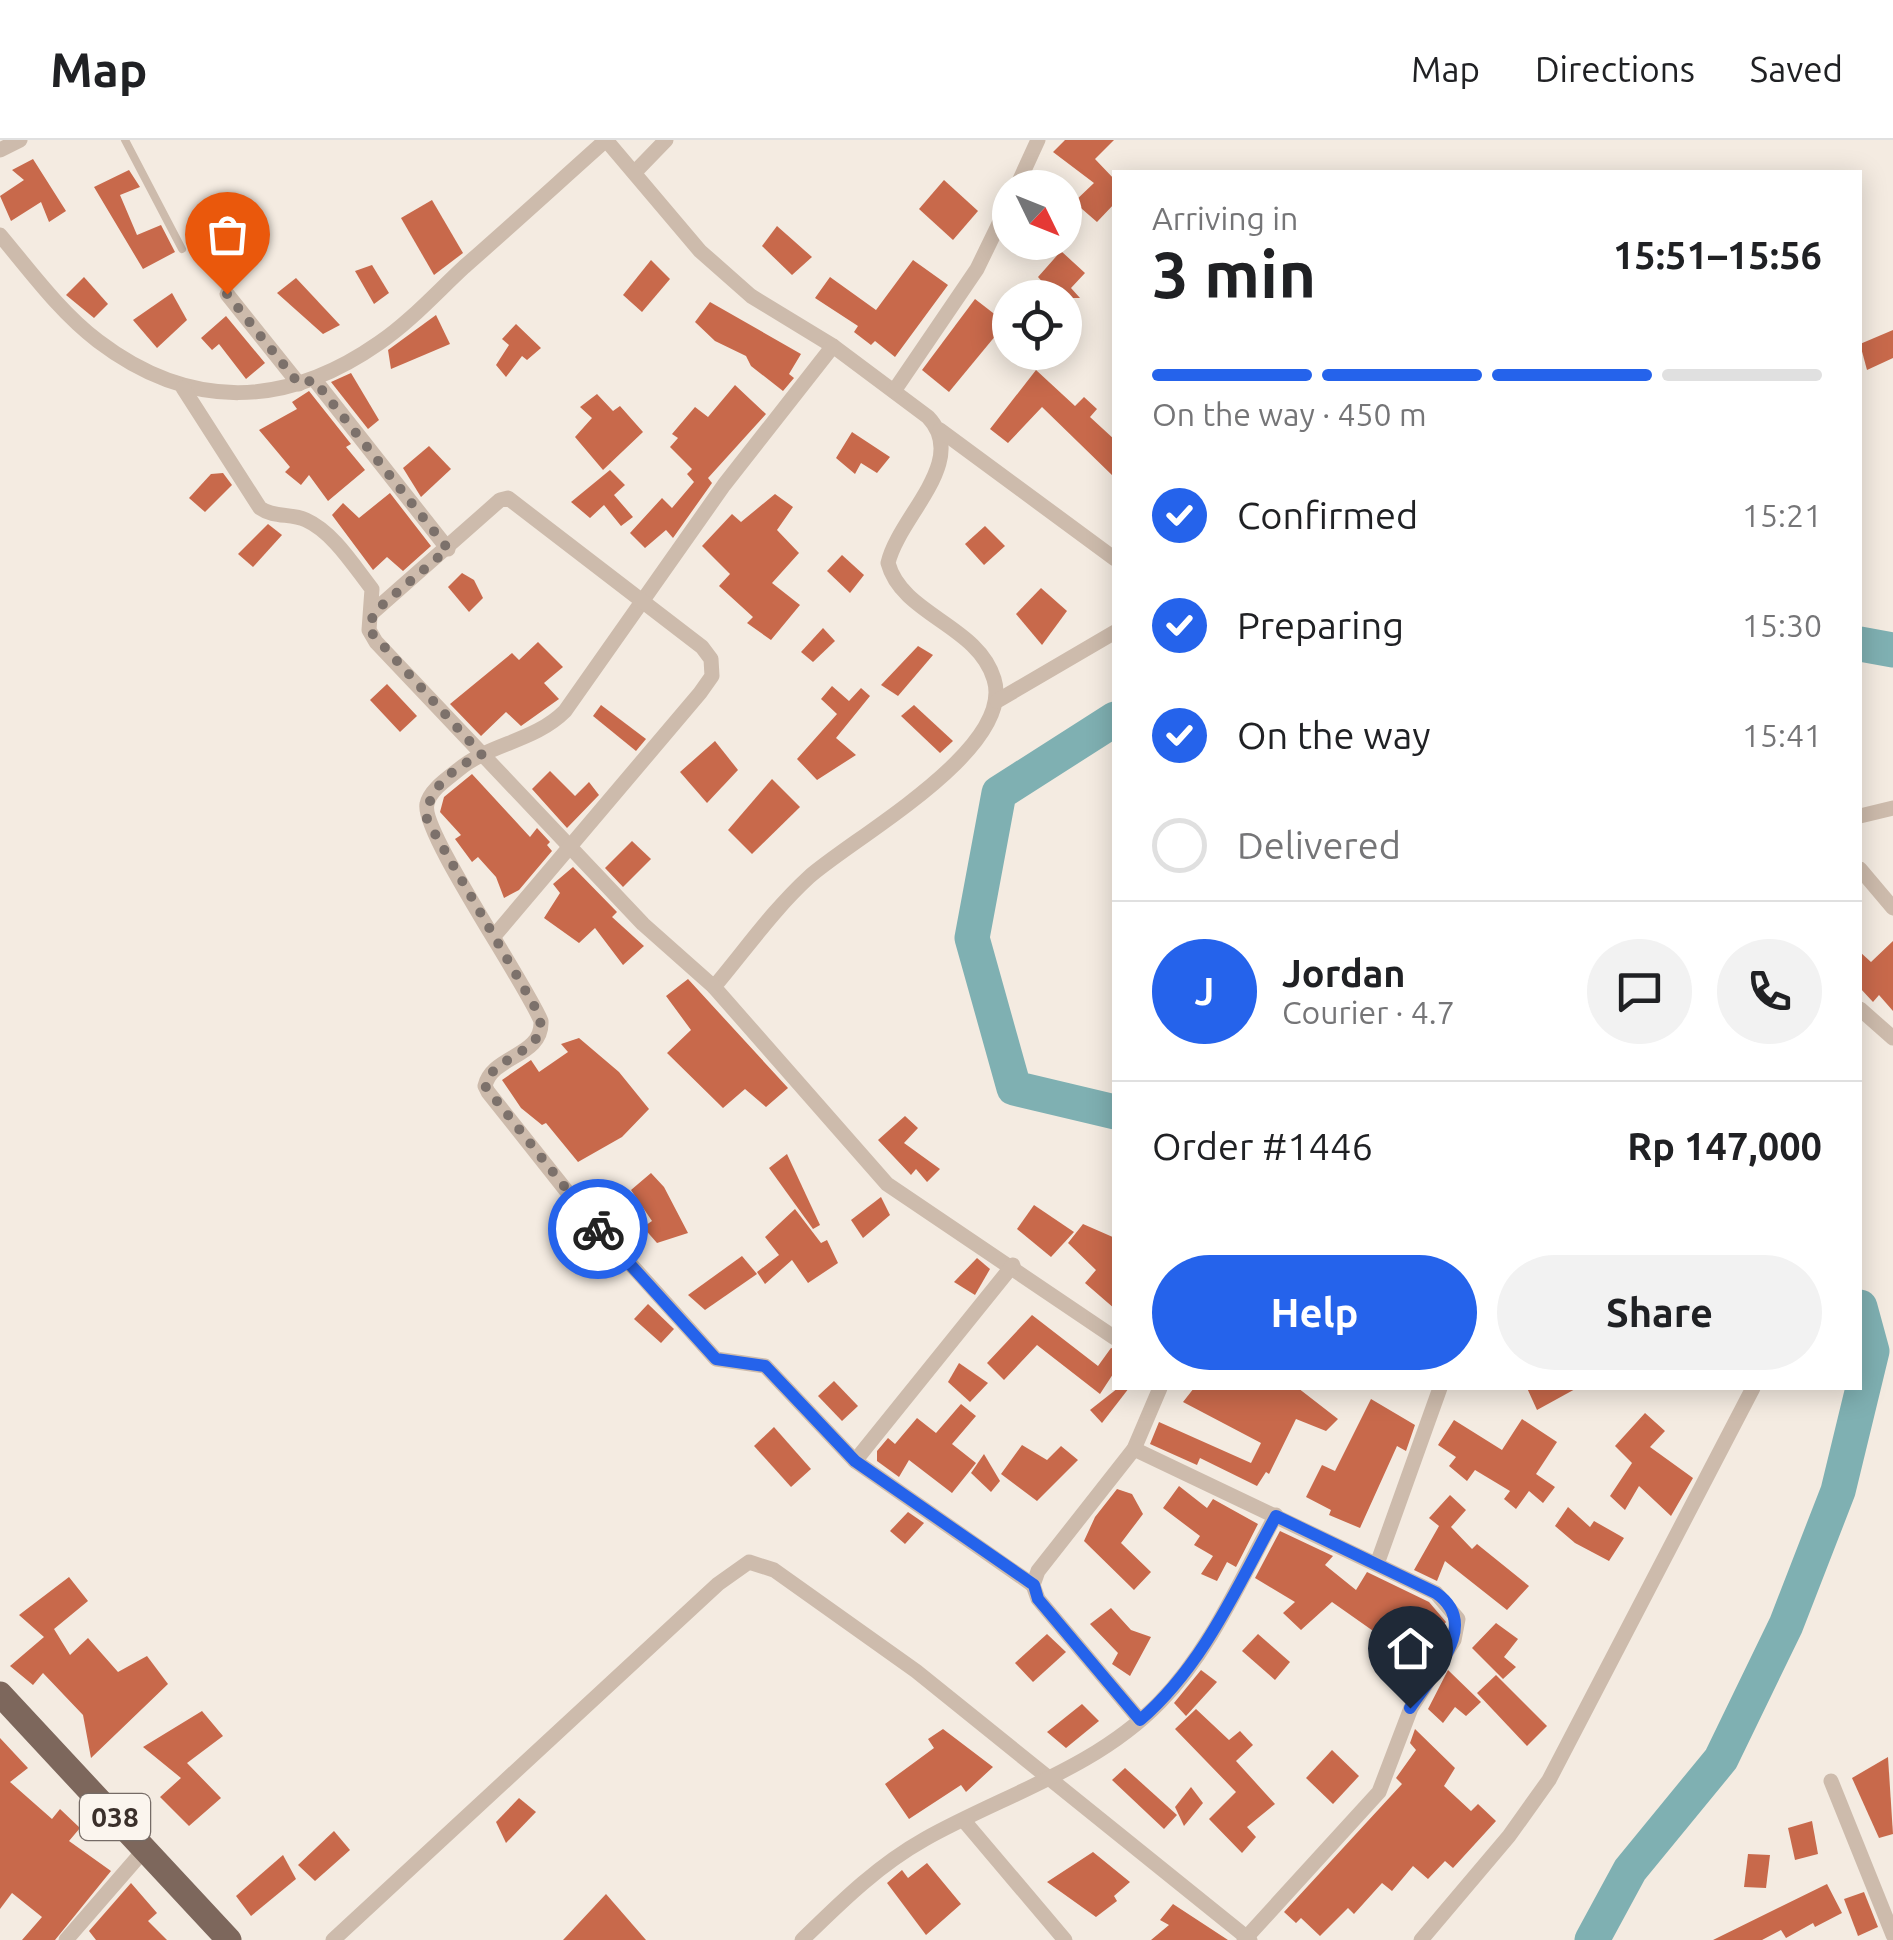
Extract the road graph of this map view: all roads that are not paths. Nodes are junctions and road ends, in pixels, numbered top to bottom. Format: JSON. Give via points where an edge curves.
{"nodes":[{"id":1,"x":20,"y":140,"type":"edge"},
{"id":2,"x":124,"y":140,"type":"edge"},
{"id":3,"x":666,"y":140,"type":"edge"},
{"id":4,"x":1038,"y":140,"type":"edge"},
{"id":5,"x":0,"y":150,"type":"edge"},
{"id":6,"x":1024,"y":170,"type":"edge"},
{"id":7,"x":635,"y":172,"type":"junction"},
{"id":8,"x":0,"y":235,"type":"edge"},
{"id":9,"x":992,"y":238,"type":"edge"},
{"id":10,"x":182,"y":249,"type":"dead end"},
{"id":11,"x":227,"y":294,"type":"dead end"},
{"id":12,"x":833,"y":346,"type":"junction"},
{"id":13,"x":306,"y":382,"type":"junction"},
{"id":14,"x":183,"y":388,"type":"junction"},
{"id":15,"x":894,"y":391,"type":"junction"},
{"id":16,"x":940,"y":430,"type":"junction"},
{"id":17,"x":448,"y":549,"type":"junction"},
{"id":18,"x":1112,"y":556,"type":"edge"},
{"id":19,"x":640,"y":602,"type":"junction"},
{"id":20,"x":374,"y":612,"type":"junction"},
{"id":21,"x":1112,"y":634,"type":"edge"},
{"id":22,"x":997,"y":701,"type":"junction"},
{"id":23,"x":482,"y":755,"type":"junction"},
{"id":24,"x":1893,"y":808,"type":"edge"},
{"id":25,"x":1862,"y":816,"type":"edge"},
{"id":26,"x":573,"y":848,"type":"junction"},
{"id":27,"x":1862,"y":872,"type":"edge"},
{"id":28,"x":1893,"y":908,"type":"edge"},
{"id":29,"x":495,"y":935,"type":"junction"},
{"id":30,"x":714,"y":986,"type":"junction"},
{"id":31,"x":1862,"y":1011,"type":"edge"},
{"id":32,"x":1893,"y":1038,"type":"edge"},
{"id":33,"x":1013,"y":1265,"type":"junction"},
{"id":34,"x":1112,"y":1336,"type":"edge"},
{"id":35,"x":1159,"y":1390,"type":"edge"},
{"id":36,"x":1439,"y":1390,"type":"edge"},
{"id":37,"x":1752,"y":1390,"type":"edge"},
{"id":38,"x":1134,"y":1448,"type":"junction"},
{"id":39,"x":855,"y":1461,"type":"junction"},
{"id":40,"x":1276,"y":1516,"type":"junction"},
{"id":41,"x":1377,"y":1564,"type":"junction"},
{"id":42,"x":1034,"y":1585,"type":"junction"},
{"id":43,"x":3,"y":1704,"type":"edge"},
{"id":44,"x":1140,"y":1720,"type":"junction"},
{"id":45,"x":1049,"y":1781,"type":"junction"},
{"id":46,"x":1830,"y":1781,"type":"dead end"},
{"id":47,"x":965,"y":1822,"type":"junction"},
{"id":48,"x":145,"y":1849,"type":"junction"},
{"id":49,"x":1893,"y":1935,"type":"edge"},
{"id":50,"x":1247,"y":1939,"type":"edge"},
{"id":51,"x":66,"y":1940,"type":"edge"},
{"id":52,"x":230,"y":1940,"type":"edge"},
{"id":53,"x":333,"y":1940,"type":"edge"},
{"id":54,"x":802,"y":1940,"type":"edge"},
{"id":55,"x":1065,"y":1940,"type":"edge"},
{"id":56,"x":1421,"y":1940,"type":"edge"}],
"edges":[{"from":1,"to":5,"type":"street"},
{"from":2,"to":10,"type":"lane"},
{"from":3,"to":7,"type":"street"},
{"from":4,"to":6,"type":"street"},
{"from":7,"to":12,"type":"street","via":[[700,251],[752,296]]},
{"from":7,"to":13,"type":"street","via":[[606,140],[381,342]]},
{"from":8,"to":14,"type":"street","via":[[98,341]]},
{"from":9,"to":15,"type":"street"},
{"from":11,"to":13,"type":"street"},
{"from":12,"to":15,"type":"street"},
{"from":12,"to":19,"type":"street"},
{"from":13,"to":14,"type":"street","via":[[224,394]]},
{"from":13,"to":17,"type":"street"},
{"from":14,"to":20,"type":"street","via":[[260,508],[305,519],[326,533],[372,589]]},
{"from":15,"to":16,"type":"street"},
{"from":16,"to":18,"type":"street"},
{"from":16,"to":22,"type":"street","via":[[942,458],[896,536],[888,563],[903,590],[990,666]]},
{"from":17,"to":19,"type":"street","via":[[508,498]]},
{"from":17,"to":20,"type":"street"},
{"from":19,"to":23,"type":"street","via":[[557,719],[530,738]]},
{"from":19,"to":26,"type":"street","via":[[702,647],[712,676]]},
{"from":20,"to":23,"type":"street","via":[[369,630],[376,642]]},
{"from":21,"to":22,"type":"street"},
{"from":22,"to":30,"type":"street","via":[[990,722],[944,774],[811,876],[751,936]]},
{"from":23,"to":26,"type":"street"},
{"from":23,"to":29,"type":"street","via":[[438,786],[426,805],[427,820]]},
{"from":24,"to":25,"type":"street"},
{"from":26,"to":29,"type":"street"},
{"from":26,"to":30,"type":"street","via":[[643,924]]},
{"from":27,"to":28,"type":"street"},
{"from":29,"to":39,"type":"street","via":[[542,1028],[530,1046],[490,1074],[488,1092],[580,1208],[716,1359],[765,1366]]},
{"from":30,"to":33,"type":"street","via":[[887,1184]]},
{"from":31,"to":32,"type":"street"},
{"from":33,"to":34,"type":"street"},
{"from":33,"to":39,"type":"street"},
{"from":35,"to":38,"type":"street"},
{"from":36,"to":41,"type":"street"},
{"from":37,"to":56,"type":"street","via":[[1549,1780]]},
{"from":38,"to":40,"type":"street"},
{"from":38,"to":42,"type":"street","via":[[1038,1571]]},
{"from":39,"to":42,"type":"street"},
{"from":40,"to":41,"type":"street"},
{"from":40,"to":44,"type":"street","via":[[1202,1648]]},
{"from":41,"to":50,"type":"street","via":[[1447,1600],[1457,1629],[1410,1708],[1378,1792]]},
{"from":42,"to":44,"type":"street","via":[[1038,1599]]},
{"from":43,"to":48,"type":"main road","number":"038"},
{"from":44,"to":45,"type":"street"},
{"from":45,"to":47,"type":"street"},
{"from":45,"to":50,"type":"street"},
{"from":45,"to":53,"type":"street","via":[[916,1672],[774,1570],[749,1562]]},
{"from":46,"to":49,"type":"street"},
{"from":47,"to":54,"type":"street","via":[[880,1866]]},
{"from":47,"to":55,"type":"street"},
{"from":48,"to":51,"type":"street"},
{"from":48,"to":52,"type":"main road","number":"038"}]}
